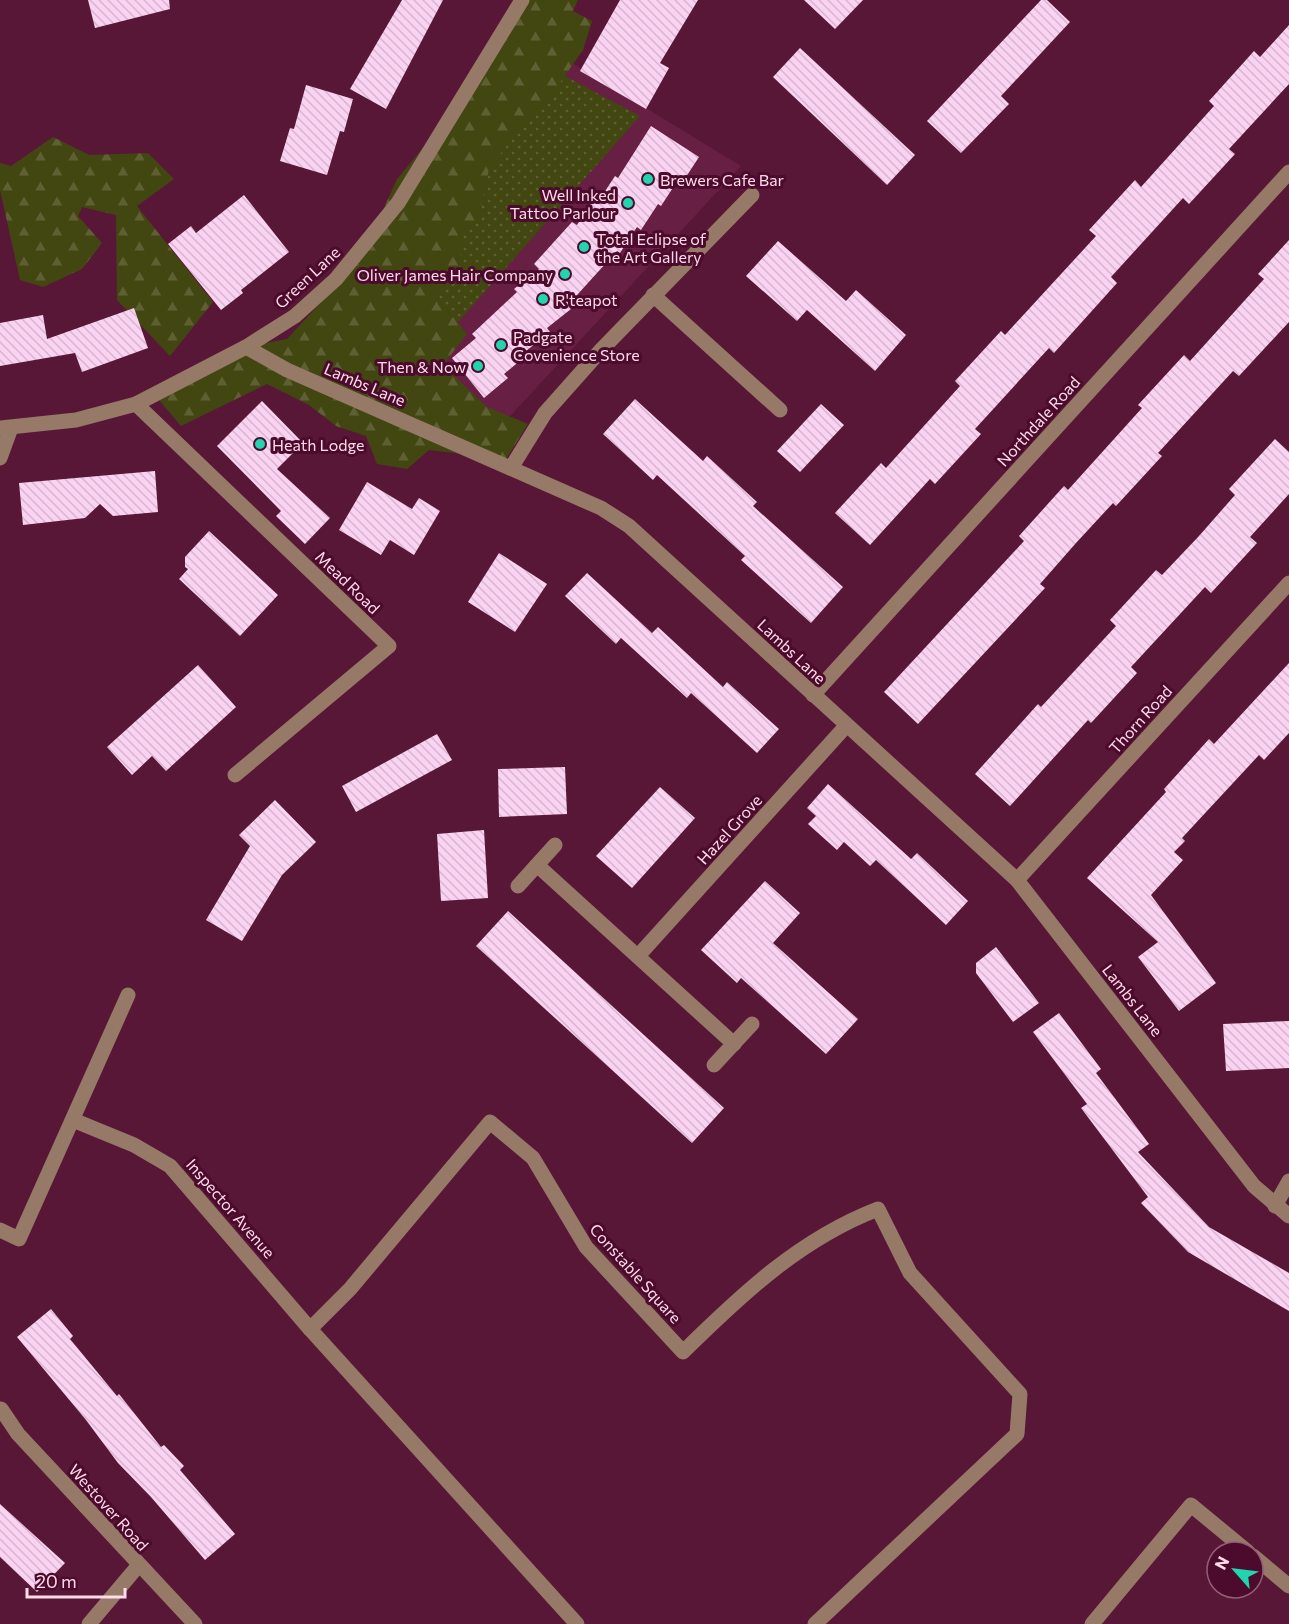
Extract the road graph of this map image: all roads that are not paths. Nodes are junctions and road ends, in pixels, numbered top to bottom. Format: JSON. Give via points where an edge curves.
{"nodes":[{"id":1,"x":522,"y":0,"type":"edge"},
{"id":2,"x":1289,"y":172,"type":"edge"},
{"id":3,"x":752,"y":195,"type":"dead end"},
{"id":4,"x":653,"y":295,"type":"junction"},
{"id":5,"x":246,"y":347,"type":"junction"},
{"id":6,"x":136,"y":404,"type":"junction"},
{"id":7,"x":780,"y":410,"type":"dead end"},
{"id":8,"x":6,"y":428,"type":"edge"},
{"id":9,"x":0,"y":458,"type":"edge"},
{"id":10,"x":511,"y":468,"type":"junction"},
{"id":11,"x":1289,"y":583,"type":"edge"},
{"id":12,"x":813,"y":694,"type":"junction"},
{"id":13,"x":846,"y":726,"type":"junction"},
{"id":14,"x":235,"y":775,"type":"dead end"},
{"id":15,"x":555,"y":845,"type":"dead end"},
{"id":16,"x":537,"y":865,"type":"junction"},
{"id":17,"x":1017,"y":880,"type":"junction"},
{"id":18,"x":518,"y":886,"type":"dead end"},
{"id":19,"x":638,"y":956,"type":"junction"},
{"id":20,"x":128,"y":995,"type":"dead end"},
{"id":21,"x":752,"y":1024,"type":"dead end"},
{"id":22,"x":734,"y":1044,"type":"junction"},
{"id":23,"x":714,"y":1065,"type":"dead end"},
{"id":24,"x":74,"y":1120,"type":"junction"},
{"id":25,"x":1289,"y":1181,"type":"edge"},
{"id":26,"x":1275,"y":1206,"type":"junction"},
{"id":27,"x":1289,"y":1216,"type":"edge"},
{"id":28,"x":0,"y":1230,"type":"edge"},
{"id":29,"x":310,"y":1329,"type":"junction"},
{"id":30,"x":1,"y":1409,"type":"edge"},
{"id":31,"x":1233,"y":1540,"type":"edge"},
{"id":32,"x":138,"y":1566,"type":"junction"},
{"id":33,"x":1265,"y":1566,"type":"edge"},
{"id":34,"x":1289,"y":1586,"type":"edge"},
{"id":35,"x":89,"y":1624,"type":"edge"},
{"id":36,"x":195,"y":1624,"type":"edge"},
{"id":37,"x":577,"y":1624,"type":"edge"},
{"id":38,"x":815,"y":1624,"type":"edge"},
{"id":39,"x":1092,"y":1624,"type":"edge"}],
"edges":[{"from":1,"to":5,"type":"street","name":"Green Lane","via":[[398,203],[367,243],[336,279],[295,316]]},
{"from":2,"to":12,"type":"street","name":"Northdale Road"},
{"from":3,"to":4,"type":"street"},
{"from":4,"to":7,"type":"street"},
{"from":4,"to":10,"type":"street","via":[[545,413]]},
{"from":5,"to":6,"type":"street","name":"Green Lane"},
{"from":5,"to":10,"type":"street","name":"Lambs Lane","via":[[287,370]]},
{"from":6,"to":8,"type":"street","name":"Green Lane","via":[[76,420]]},
{"from":6,"to":14,"type":"street","name":"Mead Road","via":[[389,646]]},
{"from":8,"to":9,"type":"street"},
{"from":10,"to":12,"type":"street","name":"Lambs Lane","via":[[601,508],[629,526]]},
{"from":11,"to":17,"type":"street","name":"Thorn Road"},
{"from":12,"to":13,"type":"street","name":"Lambs Lane"},
{"from":13,"to":17,"type":"street","name":"Lambs Lane"},
{"from":13,"to":19,"type":"street","name":"Hazel Grove"},
{"from":15,"to":16,"type":"street"},
{"from":16,"to":18,"type":"street"},
{"from":16,"to":19,"type":"street"},
{"from":17,"to":26,"type":"street","name":"Lambs Lane","via":[[1254,1186]]},
{"from":19,"to":22,"type":"street"},
{"from":20,"to":24,"type":"street"},
{"from":21,"to":22,"type":"street"},
{"from":22,"to":23,"type":"street"},
{"from":24,"to":28,"type":"street","via":[[20,1239]]},
{"from":24,"to":29,"type":"street","name":"Inspector Avenue","via":[[134,1145],[170,1166]]},
{"from":25,"to":26,"type":"street"},
{"from":26,"to":27,"type":"street","name":"Lambs Lane"},
{"from":29,"to":37,"type":"street"},
{"from":29,"to":38,"type":"street","name":"Constable Square","via":[[350,1289],[490,1122],[532,1158],[586,1248],[683,1352],[780,1262],[826,1232],[878,1209],[897,1252],[915,1280],[1020,1394],[1017,1434]]},
{"from":30,"to":32,"type":"street","name":"Westover Road","via":[[18,1434]]},
{"from":31,"to":39,"type":"street","via":[[1191,1505]]},
{"from":32,"to":35,"type":"street"},
{"from":32,"to":36,"type":"street","name":"Westover Road"},
{"from":33,"to":34,"type":"street"}]}
